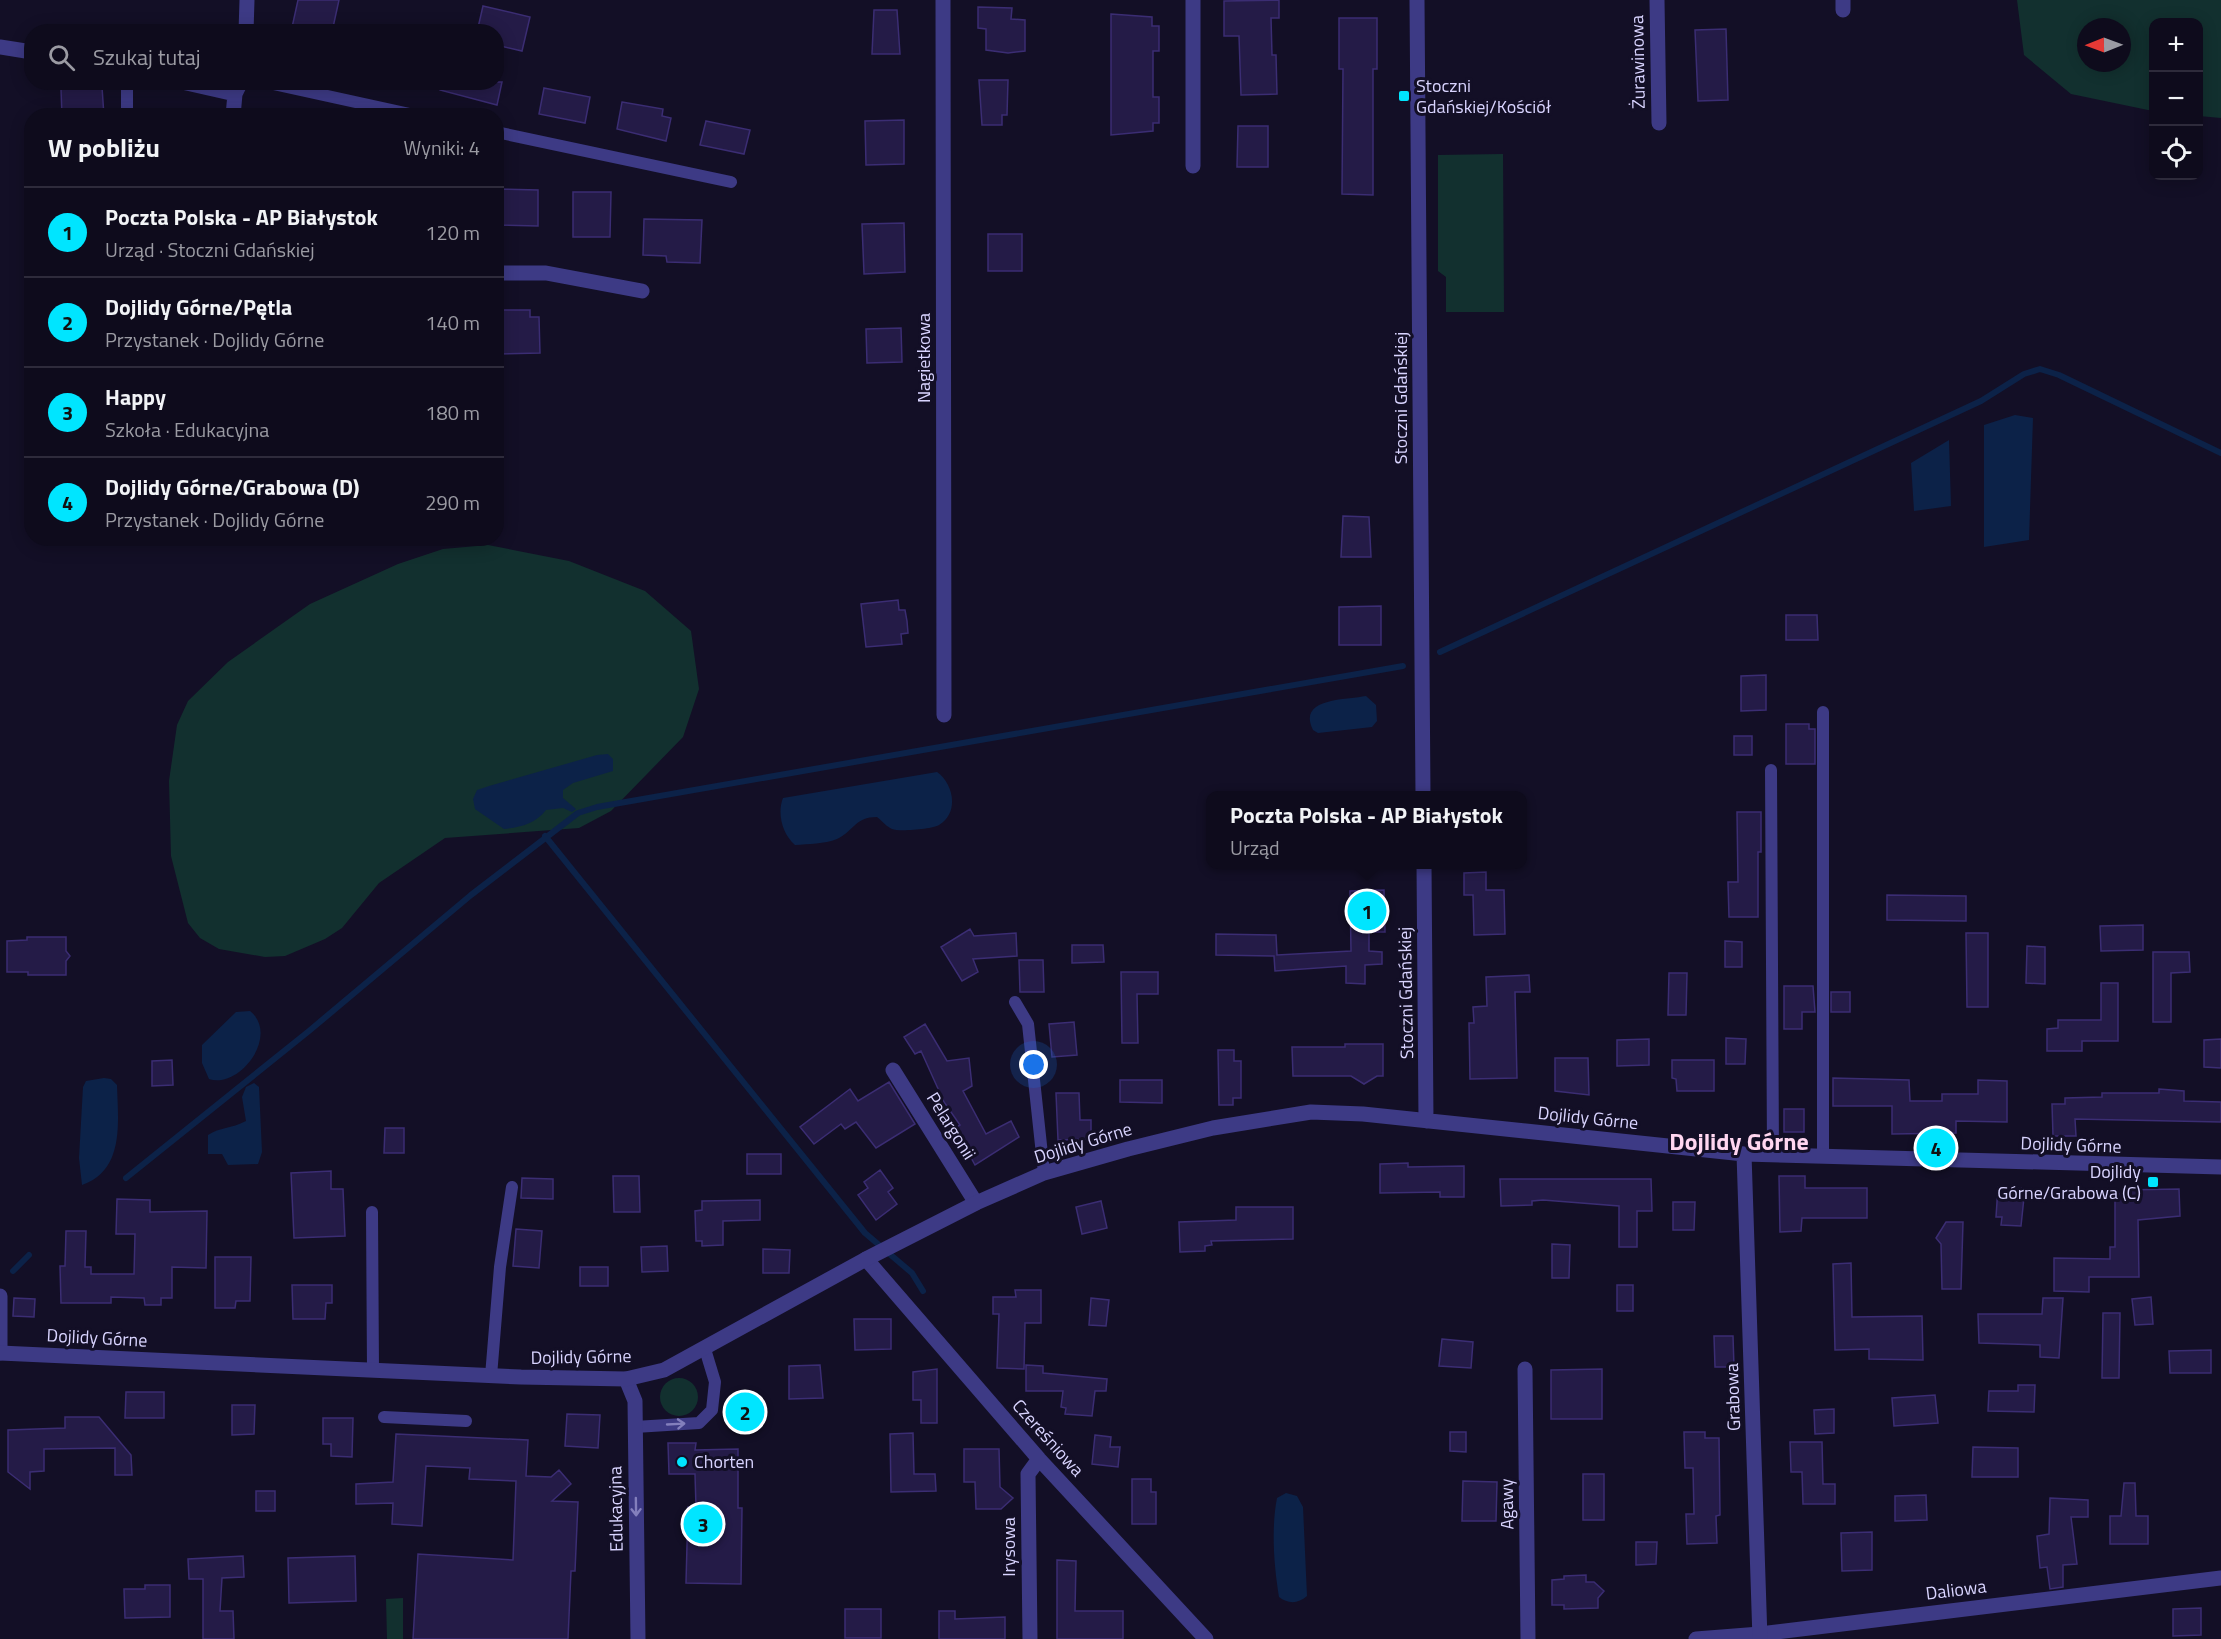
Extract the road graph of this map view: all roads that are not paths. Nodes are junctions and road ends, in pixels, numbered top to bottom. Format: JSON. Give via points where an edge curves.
{"nodes":[{"id":1,"x":247,"y":0,"type":"edge"},
{"id":2,"x":943,"y":0,"type":"edge"},
{"id":3,"x":1193,"y":0,"type":"edge"},
{"id":4,"x":1417,"y":0,"type":"edge"},
{"id":5,"x":1657,"y":0,"type":"edge"},
{"id":6,"x":246,"y":24,"type":"edge"},
{"id":7,"x":0,"y":47,"type":"edge"},
{"id":8,"x":24,"y":51,"type":"edge"},
{"id":9,"x":127,"y":90,"type":"edge"},
{"id":10,"x":238,"y":90,"type":"edge"},
{"id":11,"x":300,"y":90,"type":"edge"},
{"id":12,"x":127,"y":108,"type":"edge"},
{"id":13,"x":234,"y":108,"type":"edge"},
{"id":14,"x":383,"y":108,"type":"edge"},
{"id":15,"x":1659,"y":123,"type":"dead end"},
{"id":16,"x":504,"y":134,"type":"edge"},
{"id":17,"x":1193,"y":166,"type":"dead end"},
{"id":18,"x":731,"y":182,"type":"dead end"},
{"id":19,"x":504,"y":273,"type":"edge"},
{"id":20,"x":642,"y":291,"type":"dead end"},
{"id":21,"x":1823,"y":712,"type":"dead end"},
{"id":22,"x":944,"y":715,"type":"dead end"},
{"id":23,"x":1771,"y":770,"type":"dead end"},
{"id":24,"x":1423,"y":791,"type":"edge"},
{"id":25,"x":1424,"y":869,"type":"edge"},
{"id":26,"x":1015,"y":1002,"type":"dead end"},
{"id":27,"x":893,"y":1070,"type":"dead end"},
{"id":28,"x":1426,"y":1121,"type":"junction"},
{"id":29,"x":1744,"y":1154,"type":"junction"},
{"id":30,"x":1773,"y":1155,"type":"junction"},
{"id":31,"x":1823,"y":1157,"type":"junction"},
{"id":32,"x":2221,"y":1167,"type":"edge"},
{"id":33,"x":1044,"y":1173,"type":"junction"},
{"id":34,"x":512,"y":1187,"type":"dead end"},
{"id":35,"x":976,"y":1203,"type":"junction"},
{"id":36,"x":372,"y":1212,"type":"dead end"},
{"id":37,"x":866,"y":1259,"type":"junction"},
{"id":38,"x":0,"y":1296,"type":"edge"},
{"id":39,"x":705,"y":1349,"type":"junction"},
{"id":40,"x":0,"y":1353,"type":"edge"},
{"id":41,"x":1525,"y":1369,"type":"dead end"},
{"id":42,"x":373,"y":1370,"type":"junction"},
{"id":43,"x":491,"y":1376,"type":"junction"},
{"id":44,"x":626,"y":1379,"type":"junction"},
{"id":45,"x":384,"y":1417,"type":"dead end"},
{"id":46,"x":466,"y":1422,"type":"dead end"},
{"id":47,"x":635,"y":1427,"type":"junction"},
{"id":48,"x":1039,"y":1459,"type":"junction"},
{"id":49,"x":2221,"y":1578,"type":"edge"},
{"id":50,"x":1760,"y":1636,"type":"edge"},
{"id":51,"x":638,"y":1639,"type":"edge"},
{"id":52,"x":1030,"y":1639,"type":"edge"},
{"id":53,"x":1206,"y":1639,"type":"edge"},
{"id":54,"x":1528,"y":1639,"type":"edge"},
{"id":55,"x":1696,"y":1639,"type":"edge"}],
"edges":[{"from":1,"to":6,"type":"street"},
{"from":2,"to":22,"type":"street","name":"Nagietkowa"},
{"from":3,"to":17,"type":"street"},
{"from":4,"to":24,"type":"street","name":"Stoczni Gdańskiej"},
{"from":5,"to":15,"type":"street","name":"Żurawinowa"},
{"from":7,"to":8,"type":"street"},
{"from":9,"to":12,"type":"lane"},
{"from":10,"to":13,"type":"street"},
{"from":11,"to":14,"type":"lane"},
{"from":16,"to":18,"type":"lane"},
{"from":19,"to":20,"type":"street","via":[[546,273]]},
{"from":21,"to":31,"type":"lane"},
{"from":23,"to":30,"type":"lane"},
{"from":25,"to":28,"type":"street","name":"Stoczni Gdańskiej"},
{"from":26,"to":33,"type":"lane","via":[[1028,1024]]},
{"from":27,"to":35,"type":"street","name":"Pelargonii"},
{"from":28,"to":29,"type":"street","name":"Dojlidy Górne"},
{"from":28,"to":33,"type":"street","name":"Dojlidy Górne","via":[[1311,1112],[1213,1128]]},
{"from":29,"to":30,"type":"street","name":"Dojlidy Górne"},
{"from":29,"to":50,"type":"street","name":"Grabowa"},
{"from":30,"to":31,"type":"street","name":"Dojlidy Górne"},
{"from":31,"to":32,"type":"street","name":"Dojlidy Górne"},
{"from":33,"to":35,"type":"street","name":"Dojlidy Górne"},
{"from":34,"to":43,"type":"lane","via":[[500,1267]]},
{"from":35,"to":37,"type":"street","name":"Dojlidy Górne"},
{"from":36,"to":42,"type":"lane"},
{"from":37,"to":39,"type":"street","name":"Dojlidy Górne"},
{"from":37,"to":48,"type":"street","name":"Czereśniowa"},
{"from":38,"to":40,"type":"street"},
{"from":39,"to":44,"type":"street","name":"Dojlidy Górne","via":[[664,1370]]},
{"from":47,"to":39,"type":"lane","one_way":true,"via":[[699,1423],[712,1410],[715,1382]]},
{"from":40,"to":42,"type":"street","name":"Dojlidy Górne"},
{"from":41,"to":54,"type":"street","name":"Agawy"},
{"from":42,"to":43,"type":"street","name":"Dojlidy Górne"},
{"from":43,"to":44,"type":"street","name":"Dojlidy Górne"},
{"from":44,"to":47,"type":"street","name":"Edukacyjna","via":[[634,1401]]},
{"from":45,"to":46,"type":"lane"},
{"from":47,"to":51,"type":"street","name":"Edukacyjna","one_way":true},
{"from":48,"to":52,"type":"street","name":"Irysowa","via":[[1028,1474]]},
{"from":48,"to":53,"type":"street","name":"Czereśniowa"},
{"from":49,"to":50,"type":"street","name":"Daliowa"},
{"from":50,"to":55,"type":"street","name":"Daliowa"}]}
